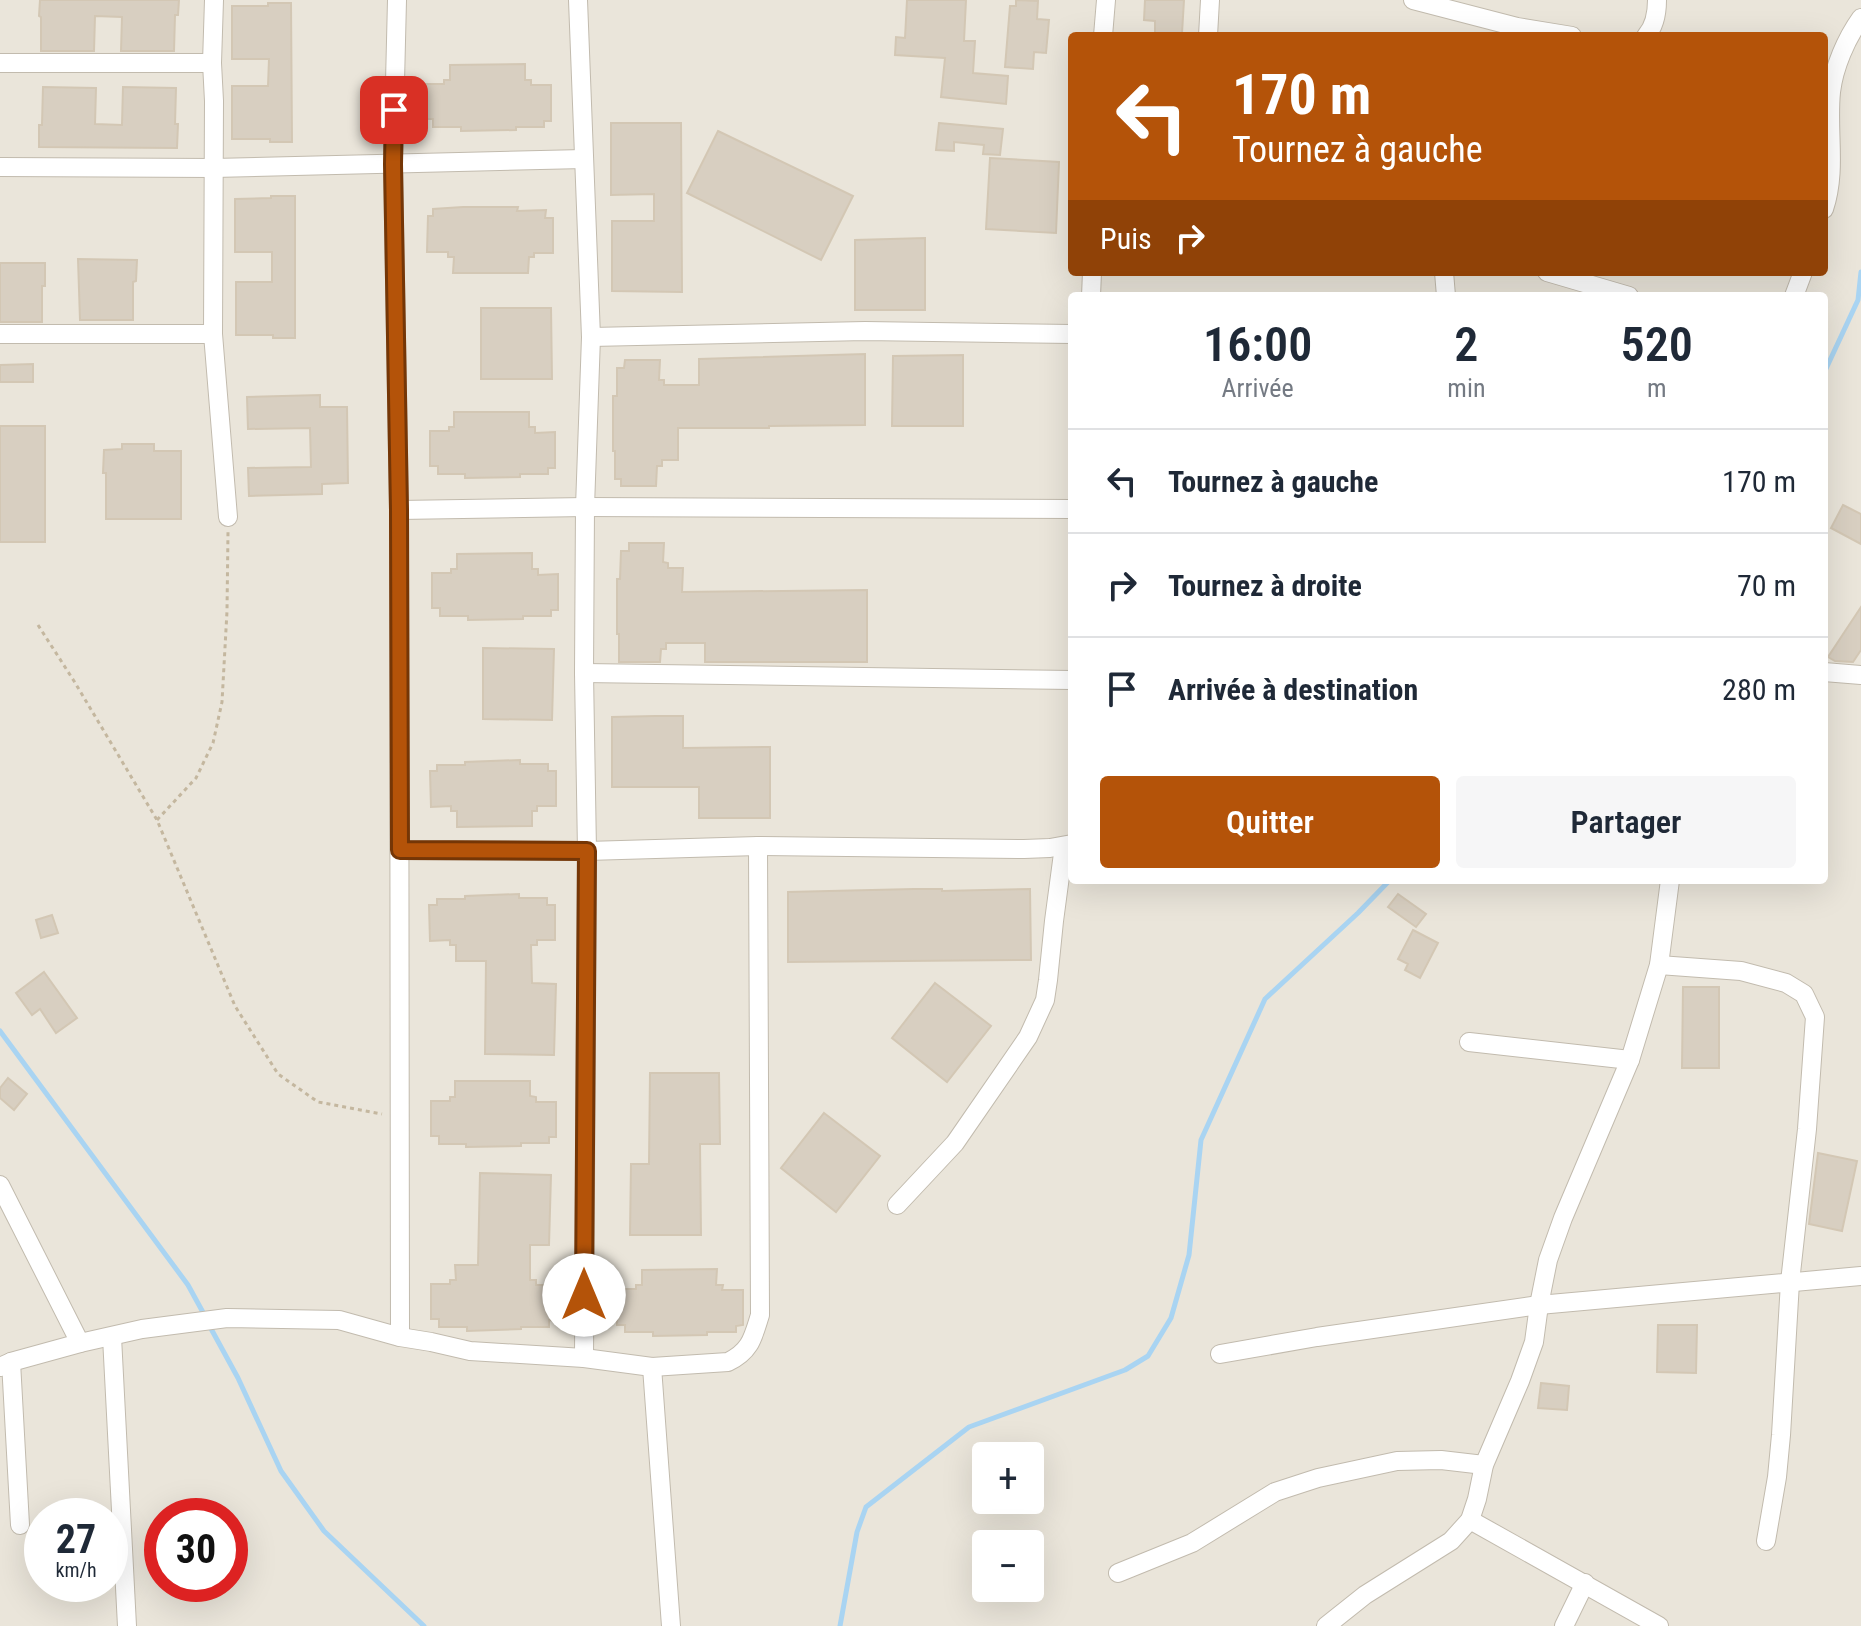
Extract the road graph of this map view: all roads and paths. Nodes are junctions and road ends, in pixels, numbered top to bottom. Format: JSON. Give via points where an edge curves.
{"nodes":[{"id":1,"x":214,"y":0,"type":"edge"},
{"id":2,"x":397,"y":0,"type":"edge"},
{"id":3,"x":578,"y":0,"type":"edge"},
{"id":4,"x":1106,"y":0,"type":"edge"},
{"id":5,"x":1210,"y":0,"type":"edge"},
{"id":6,"x":1413,"y":0,"type":"edge"},
{"id":7,"x":1657,"y":0,"type":"edge"},
{"id":8,"x":1861,"y":18,"type":"edge"},
{"id":9,"x":1103,"y":32,"type":"edge"},
{"id":10,"x":1208,"y":32,"type":"edge"},
{"id":11,"x":1548,"y":32,"type":"edge"},
{"id":12,"x":1650,"y":32,"type":"edge"},
{"id":13,"x":0,"y":63,"type":"edge"},
{"id":14,"x":212,"y":63,"type":"junction"},
{"id":15,"x":584,"y":159,"type":"junction"},
{"id":16,"x":393,"y":164,"type":"junction"},
{"id":17,"x":0,"y":167,"type":"edge"},
{"id":18,"x":214,"y":168,"type":"junction"},
{"id":19,"x":1828,"y":197,"type":"edge"},
{"id":20,"x":1561,"y":276,"type":"edge"},
{"id":21,"x":1615,"y":292,"type":"edge"},
{"id":22,"x":0,"y":334,"type":"edge"},
{"id":23,"x":213,"y":334,"type":"junction"},
{"id":24,"x":1068,"y":334,"type":"edge"},
{"id":25,"x":591,"y":337,"type":"junction"},
{"id":26,"x":585,"y":507,"type":"junction"},
{"id":27,"x":1068,"y":509,"type":"edge"},
{"id":28,"x":399,"y":510,"type":"junction"},
{"id":29,"x":228,"y":517,"type":"joint"},
{"id":30,"x":38,"y":625,"type":"dead end"},
{"id":31,"x":1828,"y":672,"type":"edge"},
{"id":32,"x":584,"y":673,"type":"junction"},
{"id":33,"x":1861,"y":675,"type":"edge"},
{"id":34,"x":1068,"y":680,"type":"edge"},
{"id":35,"x":157,"y":820,"type":"junction"},
{"id":36,"x":1068,"y":845,"type":"edge"},
{"id":37,"x":758,"y":846,"type":"junction"},
{"id":38,"x":400,"y":850,"type":"junction"},
{"id":39,"x":587,"y":851,"type":"junction"},
{"id":40,"x":1669,"y":884,"type":"edge"},
{"id":41,"x":1659,"y":965,"type":"junction"},
{"id":42,"x":1469,"y":1042,"type":"dead end"},
{"id":43,"x":1630,"y":1060,"type":"junction"},
{"id":44,"x":400,"y":1117,"type":"junction"},
{"id":45,"x":0,"y":1185,"type":"edge"},
{"id":46,"x":897,"y":1205,"type":"dead end"},
{"id":47,"x":1861,"y":1276,"type":"edge"},
{"id":48,"x":1790,"y":1282,"type":"junction"},
{"id":49,"x":1539,"y":1305,"type":"junction"},
{"id":50,"x":112,"y":1337,"type":"junction"},
{"id":51,"x":400,"y":1337,"type":"junction"},
{"id":52,"x":80,"y":1343,"type":"junction"},
{"id":53,"x":1220,"y":1354,"type":"dead end"},
{"id":54,"x":584,"y":1358,"type":"junction"},
{"id":55,"x":6,"y":1364,"type":"edge"},
{"id":56,"x":652,"y":1367,"type":"junction"},
{"id":57,"x":1484,"y":1465,"type":"junction"},
{"id":58,"x":1470,"y":1520,"type":"junction"},
{"id":59,"x":20,"y":1525,"type":"dead end"},
{"id":60,"x":1766,"y":1541,"type":"dead end"},
{"id":61,"x":1118,"y":1573,"type":"dead end"},
{"id":62,"x":1585,"y":1583,"type":"junction"},
{"id":63,"x":127,"y":1626,"type":"edge"},
{"id":64,"x":671,"y":1626,"type":"edge"},
{"id":65,"x":1326,"y":1626,"type":"edge"},
{"id":66,"x":1564,"y":1626,"type":"edge"},
{"id":67,"x":1659,"y":1626,"type":"edge"}],
"edges":[{"from":1,"to":14,"type":"street"},
{"from":2,"to":16,"type":"street"},
{"from":3,"to":15,"type":"street"},
{"from":4,"to":9,"type":"street"},
{"from":5,"to":10,"type":"street"},
{"from":6,"to":11,"type":"street"},
{"from":7,"to":12,"type":"street"},
{"from":8,"to":19,"type":"street","via":[[1841,53],[1831,92]]},
{"from":13,"to":14,"type":"street"},
{"from":14,"to":18,"type":"street"},
{"from":15,"to":16,"type":"street"},
{"from":15,"to":25,"type":"street"},
{"from":16,"to":18,"type":"street"},
{"from":16,"to":28,"type":"street"},
{"from":17,"to":18,"type":"street"},
{"from":18,"to":23,"type":"street"},
{"from":20,"to":21,"type":"street"},
{"from":22,"to":23,"type":"street"},
{"from":23,"to":29,"type":"street"},
{"from":24,"to":25,"type":"street","via":[[865,331]]},
{"from":25,"to":26,"type":"street"},
{"from":26,"to":27,"type":"street"},
{"from":26,"to":28,"type":"street"},
{"from":26,"to":32,"type":"street"},
{"from":28,"to":38,"type":"street"},
{"from":29,"to":35,"type":"path","via":[[222,702],[213,743],[196,778]]},
{"from":30,"to":35,"type":"path"},
{"from":31,"to":33,"type":"street"},
{"from":32,"to":34,"type":"street"},
{"from":32,"to":39,"type":"street"},
{"from":35,"to":44,"type":"path","via":[[235,1006],[278,1074],[318,1102]]},
{"from":36,"to":37,"type":"street"},
{"from":36,"to":46,"type":"street","via":[[1045,1000],[1028,1037],[955,1143]]},
{"from":37,"to":39,"type":"street"},
{"from":37,"to":56,"type":"street","via":[[760,1315],[751,1343],[728,1362]]},
{"from":38,"to":39,"type":"street"},
{"from":38,"to":44,"type":"street"},
{"from":39,"to":54,"type":"street"},
{"from":40,"to":41,"type":"street"},
{"from":41,"to":43,"type":"street"},
{"from":41,"to":48,"type":"street","via":[[1741,971],[1786,983],[1804,994],[1815,1017]]},
{"from":42,"to":43,"type":"street"},
{"from":43,"to":49,"type":"street","via":[[1563,1218]]},
{"from":44,"to":51,"type":"street"},
{"from":45,"to":52,"type":"street"},
{"from":47,"to":48,"type":"street"},
{"from":48,"to":49,"type":"street"},
{"from":48,"to":60,"type":"street","via":[[1781,1435]]},
{"from":49,"to":53,"type":"street"},
{"from":49,"to":57,"type":"street","via":[[1534,1342]]},
{"from":50,"to":51,"type":"street","via":[[227,1318],[339,1320]]},
{"from":50,"to":52,"type":"street"},
{"from":50,"to":63,"type":"street"},
{"from":51,"to":54,"type":"street","via":[[470,1351]]},
{"from":52,"to":55,"type":"street"},
{"from":54,"to":56,"type":"street"},
{"from":55,"to":59,"type":"street"},
{"from":56,"to":64,"type":"street"},
{"from":57,"to":58,"type":"street"},
{"from":57,"to":61,"type":"street","via":[[1397,1461],[1318,1478],[1275,1492],[1192,1543]]},
{"from":58,"to":62,"type":"street"},
{"from":58,"to":65,"type":"street","via":[[1451,1541]]},
{"from":62,"to":66,"type":"street"},
{"from":62,"to":67,"type":"street"}]}
